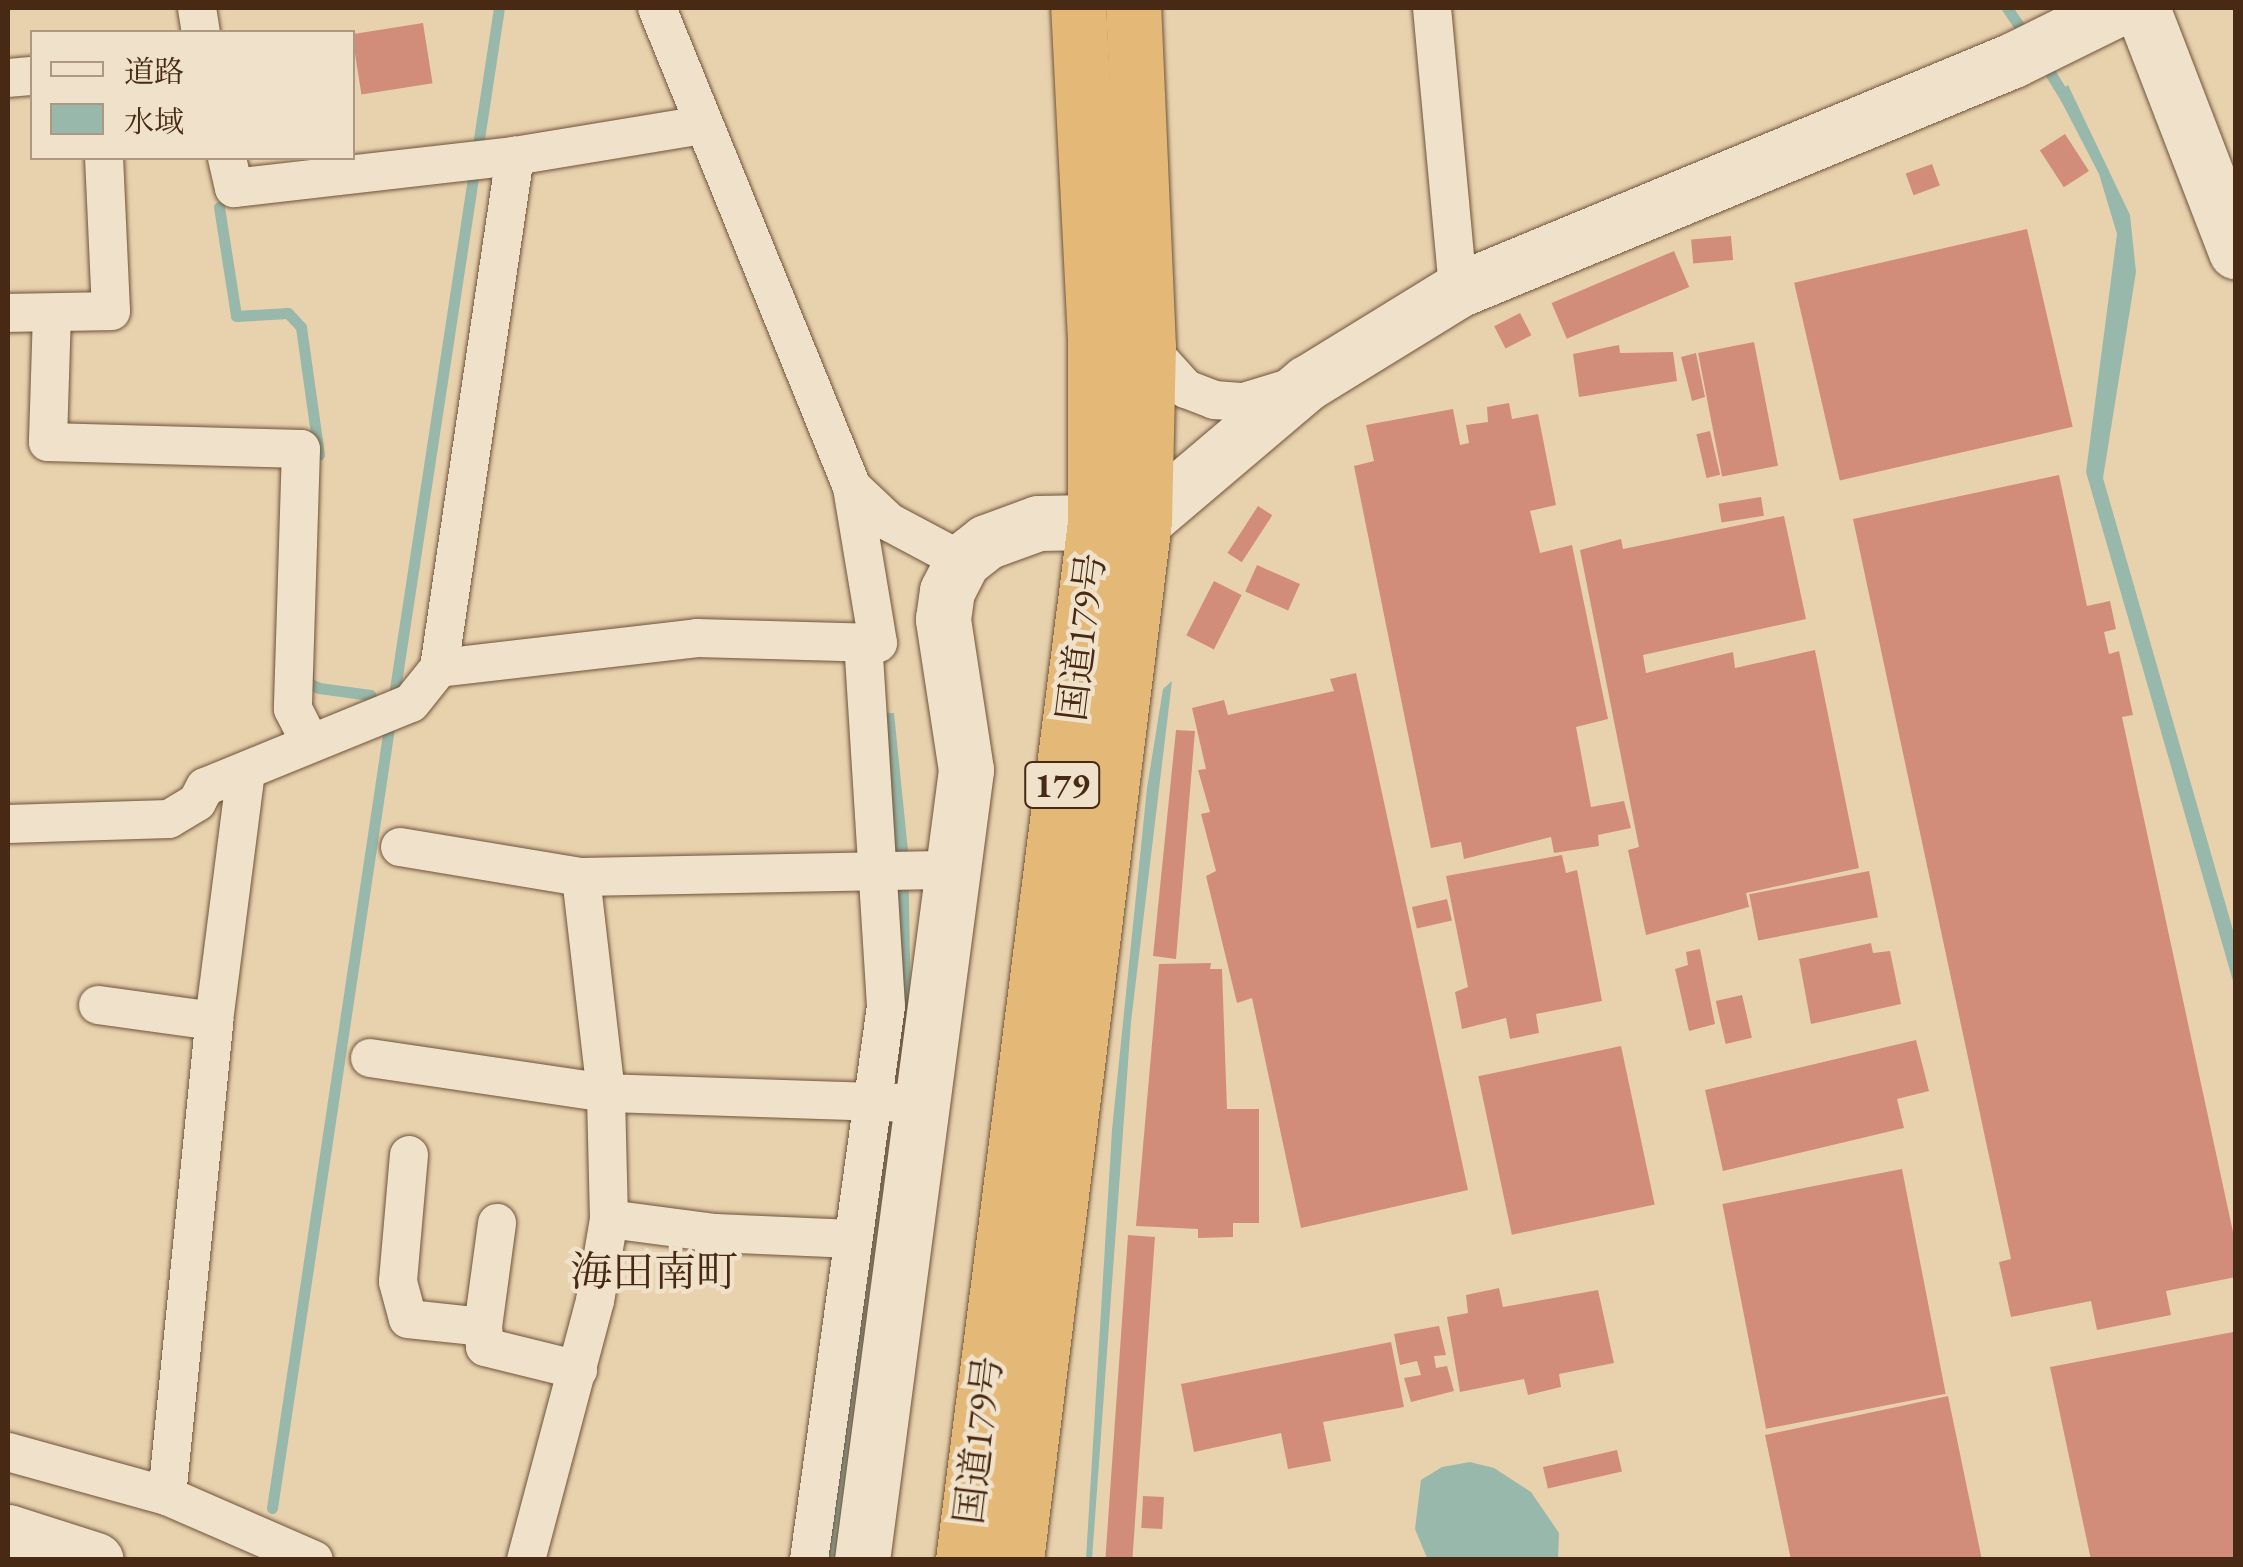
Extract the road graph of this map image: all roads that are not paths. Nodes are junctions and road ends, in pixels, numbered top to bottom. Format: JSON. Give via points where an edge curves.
{"nodes":[{"id":1,"x":657,"y":8,"type":"edge"},
{"id":2,"x":1078,"y":8,"type":"edge"},
{"id":3,"x":1133,"y":8,"type":"edge"},
{"id":4,"x":1432,"y":8,"type":"edge"},
{"id":5,"x":2118,"y":8,"type":"edge"},
{"id":6,"x":2142,"y":8,"type":"edge"},
{"id":7,"x":704,"y":126,"type":"junction"},
{"id":8,"x":515,"y":156,"type":"junction"},
{"id":9,"x":104,"y":160,"type":"edge"},
{"id":10,"x":227,"y":160,"type":"edge"},
{"id":11,"x":2236,"y":252,"type":"edge"},
{"id":12,"x":1458,"y":290,"type":"junction"},
{"id":13,"x":52,"y":312,"type":"junction"},
{"id":14,"x":8,"y":313,"type":"edge"},
{"id":15,"x":1148,"y":347,"type":"junction"},
{"id":16,"x":1306,"y":383,"type":"junction"},
{"id":17,"x":852,"y":487,"type":"junction"},
{"id":18,"x":1120,"y":522,"type":"junction"},
{"id":19,"x":962,"y":561,"type":"junction"},
{"id":20,"x":862,"y":643,"type":"junction"},
{"id":21,"x":439,"y":668,"type":"junction"},
{"id":22,"x":308,"y":740,"type":"junction"},
{"id":23,"x":246,"y":771,"type":"junction"},
{"id":24,"x":8,"y":824,"type":"edge"},
{"id":25,"x":400,"y":846,"type":"dead end"},
{"id":26,"x":954,"y":870,"type":"junction"},
{"id":27,"x":875,"y":872,"type":"junction"},
{"id":28,"x":581,"y":877,"type":"junction"},
{"id":29,"x":98,"y":1005,"type":"dead end"},
{"id":30,"x":214,"y":1021,"type":"junction"},
{"id":31,"x":370,"y":1058,"type":"dead end"},
{"id":32,"x":606,"y":1093,"type":"junction"},
{"id":33,"x":900,"y":1103,"type":"junction"},
{"id":34,"x":409,"y":1155,"type":"dead end"},
{"id":35,"x":609,"y":1219,"type":"junction"},
{"id":36,"x":497,"y":1223,"type":"dead end"},
{"id":37,"x":853,"y":1239,"type":"junction"},
{"id":38,"x":483,"y":1327,"type":"junction"},
{"id":39,"x":578,"y":1370,"type":"junction"},
{"id":40,"x":8,"y":1452,"type":"edge"},
{"id":41,"x":167,"y":1496,"type":"junction"},
{"id":42,"x":8,"y":1532,"type":"edge"},
{"id":43,"x":96,"y":1560,"type":"edge"},
{"id":44,"x":314,"y":1560,"type":"edge"},
{"id":45,"x":526,"y":1560,"type":"edge"},
{"id":46,"x":810,"y":1560,"type":"edge"},
{"id":47,"x":862,"y":1560,"type":"edge"},
{"id":48,"x":963,"y":1560,"type":"edge"},
{"id":49,"x":1016,"y":1560,"type":"edge"}],
"edges":[{"from":1,"to":7,"type":"street"},
{"from":2,"to":18,"type":"highway","name":"国道179号","number":"179","via":[[1095,338]]},
{"from":3,"to":15,"type":"highway","name":"国道179号","number":"179"},
{"from":4,"to":12,"type":"street"},
{"from":5,"to":12,"type":"street","via":[[2013,60]]},
{"from":6,"to":11,"type":"street"},
{"from":7,"to":8,"type":"street"},
{"from":7,"to":17,"type":"street"},
{"from":8,"to":10,"type":"street","via":[[234,188]]},
{"from":8,"to":21,"type":"street"},
{"from":9,"to":13,"type":"street","via":[[111,311]]},
{"from":12,"to":16,"type":"street"},
{"from":13,"to":14,"type":"street"},
{"from":13,"to":22,"type":"street","via":[[48,442],[301,449],[293,709]]},
{"from":15,"to":16,"type":"street","via":[[1186,389],[1214,400],[1244,402]]},
{"from":15,"to":18,"type":"highway","name":"国道179号","number":"179"},
{"from":16,"to":18,"type":"street"},
{"from":17,"to":19,"type":"street","via":[[889,522]]},
{"from":17,"to":20,"type":"street","via":[[878,644]]},
{"from":18,"to":19,"type":"street","via":[[1038,522],[986,542]]},
{"from":18,"to":48,"type":"highway","name":"国道179号","number":"179"},
{"from":18,"to":49,"type":"highway","name":"国道179号","number":"179"},
{"from":19,"to":26,"type":"street","via":[[943,618],[966,770]]},
{"from":20,"to":21,"type":"street","via":[[697,638]]},
{"from":20,"to":27,"type":"street"},
{"from":21,"to":22,"type":"street","via":[[412,703]]},
{"from":22,"to":23,"type":"street"},
{"from":23,"to":24,"type":"street","via":[[205,786],[197,802],[169,819]]},
{"from":23,"to":30,"type":"street"},
{"from":25,"to":28,"type":"street"},
{"from":26,"to":27,"type":"street"},
{"from":26,"to":33,"type":"street"},
{"from":27,"to":28,"type":"street"},
{"from":27,"to":33,"type":"street"},
{"from":28,"to":32,"type":"street"},
{"from":29,"to":30,"type":"street"},
{"from":30,"to":41,"type":"street"},
{"from":31,"to":32,"type":"street"},
{"from":32,"to":33,"type":"street"},
{"from":32,"to":35,"type":"street"},
{"from":33,"to":37,"type":"street"},
{"from":33,"to":47,"type":"street"},
{"from":34,"to":38,"type":"street","via":[[398,1282],[408,1319]]},
{"from":35,"to":37,"type":"street","via":[[715,1233]]},
{"from":35,"to":39,"type":"street"},
{"from":36,"to":38,"type":"street"},
{"from":37,"to":46,"type":"street"},
{"from":38,"to":39,"type":"street","via":[[485,1346]]},
{"from":39,"to":45,"type":"street"},
{"from":40,"to":41,"type":"street"},
{"from":41,"to":44,"type":"street"},
{"from":42,"to":43,"type":"street"}]}
